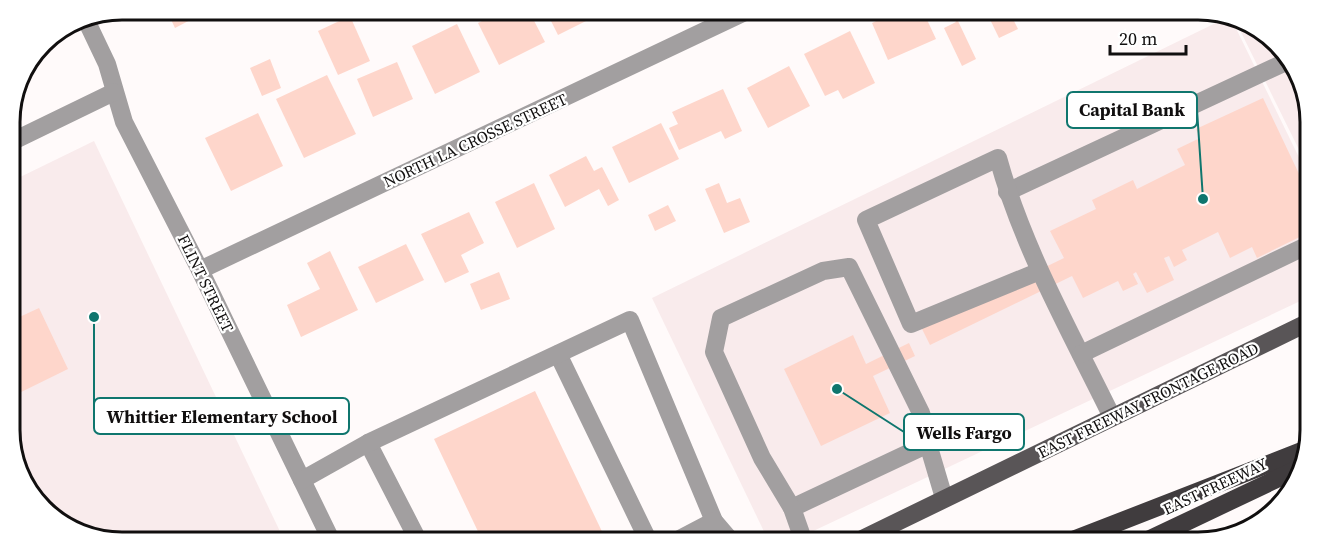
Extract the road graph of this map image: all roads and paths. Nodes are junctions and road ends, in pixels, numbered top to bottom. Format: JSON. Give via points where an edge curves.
{"nodes":[{"id":1,"x":728,"y":20,"type":"edge"},
{"id":2,"x":89,"y":25,"type":"edge"},
{"id":3,"x":1282,"y":64,"type":"edge"},
{"id":4,"x":114,"y":92,"type":"junction"},
{"id":5,"x":20,"y":138,"type":"edge"},
{"id":6,"x":1007,"y":192,"type":"junction"},
{"id":7,"x":1300,"y":249,"type":"edge"},
{"id":8,"x":200,"y":270,"type":"junction"},
{"id":9,"x":1040,"y":271,"type":"junction"},
{"id":10,"x":1300,"y":326,"type":"edge"},
{"id":11,"x":558,"y":354,"type":"junction"},
{"id":12,"x":1081,"y":354,"type":"junction"},
{"id":13,"x":1112,"y":417,"type":"junction"},
{"id":14,"x":368,"y":443,"type":"junction"},
{"id":15,"x":928,"y":444,"type":"junction"},
{"id":16,"x":1298,"y":453,"type":"edge"},
{"id":17,"x":1291,"y":472,"type":"edge"},
{"id":18,"x":302,"y":480,"type":"junction"},
{"id":19,"x":944,"y":498,"type":"junction"},
{"id":20,"x":792,"y":508,"type":"junction"},
{"id":21,"x":714,"y":521,"type":"junction"},
{"id":22,"x":694,"y":531,"type":"edge"},
{"id":23,"x":723,"y":531,"type":"edge"},
{"id":24,"x":800,"y":531,"type":"edge"},
{"id":25,"x":877,"y":531,"type":"edge"},
{"id":26,"x":1096,"y":531,"type":"edge"},
{"id":27,"x":1167,"y":531,"type":"edge"},
{"id":28,"x":327,"y":532,"type":"edge"},
{"id":29,"x":414,"y":532,"type":"edge"},
{"id":30,"x":644,"y":532,"type":"edge"}],
"edges":[{"from":1,"to":8,"type":"street","name":"NORTH LA CROSSE STREET"},
{"from":2,"to":4,"type":"street","name":"FLINT STREET","via":[[107,64]]},
{"from":3,"to":6,"type":"street"},
{"from":4,"to":5,"type":"street"},
{"from":4,"to":8,"type":"street","name":"FLINT STREET","via":[[124,122]]},
{"from":6,"to":9,"type":"street"},
{"from":6,"to":9,"type":"street","via":[[998,158],[866,220],[911,324]]},
{"from":7,"to":12,"type":"street"},
{"from":8,"to":18,"type":"street","name":"FLINT STREET"},
{"from":9,"to":12,"type":"street"},
{"from":10,"to":13,"type":"main road","name":"EAST FREEWAY FRONTAGE ROAD"},
{"from":11,"to":14,"type":"street"},
{"from":11,"to":21,"type":"street","via":[[630,320]]},
{"from":11,"to":30,"type":"street"},
{"from":12,"to":13,"type":"street"},
{"from":13,"to":19,"type":"main road","name":"EAST FREEWAY FRONTAGE ROAD"},
{"from":14,"to":18,"type":"street"},
{"from":14,"to":29,"type":"street"},
{"from":15,"to":19,"type":"street"},
{"from":15,"to":20,"type":"street"},
{"from":15,"to":20,"type":"street","via":[[921,413],[849,267],[823,271],[721,318],[714,351],[762,458]]},
{"from":16,"to":26,"type":"highway"},
{"from":17,"to":27,"type":"highway","name":"EAST FREEWAY"},
{"from":18,"to":28,"type":"street","name":"FLINT STREET"},
{"from":19,"to":25,"type":"main road","name":"EAST FREEWAY FRONTAGE ROAD"},
{"from":20,"to":24,"type":"street"},
{"from":21,"to":22,"type":"street"},
{"from":21,"to":23,"type":"street"}]}
